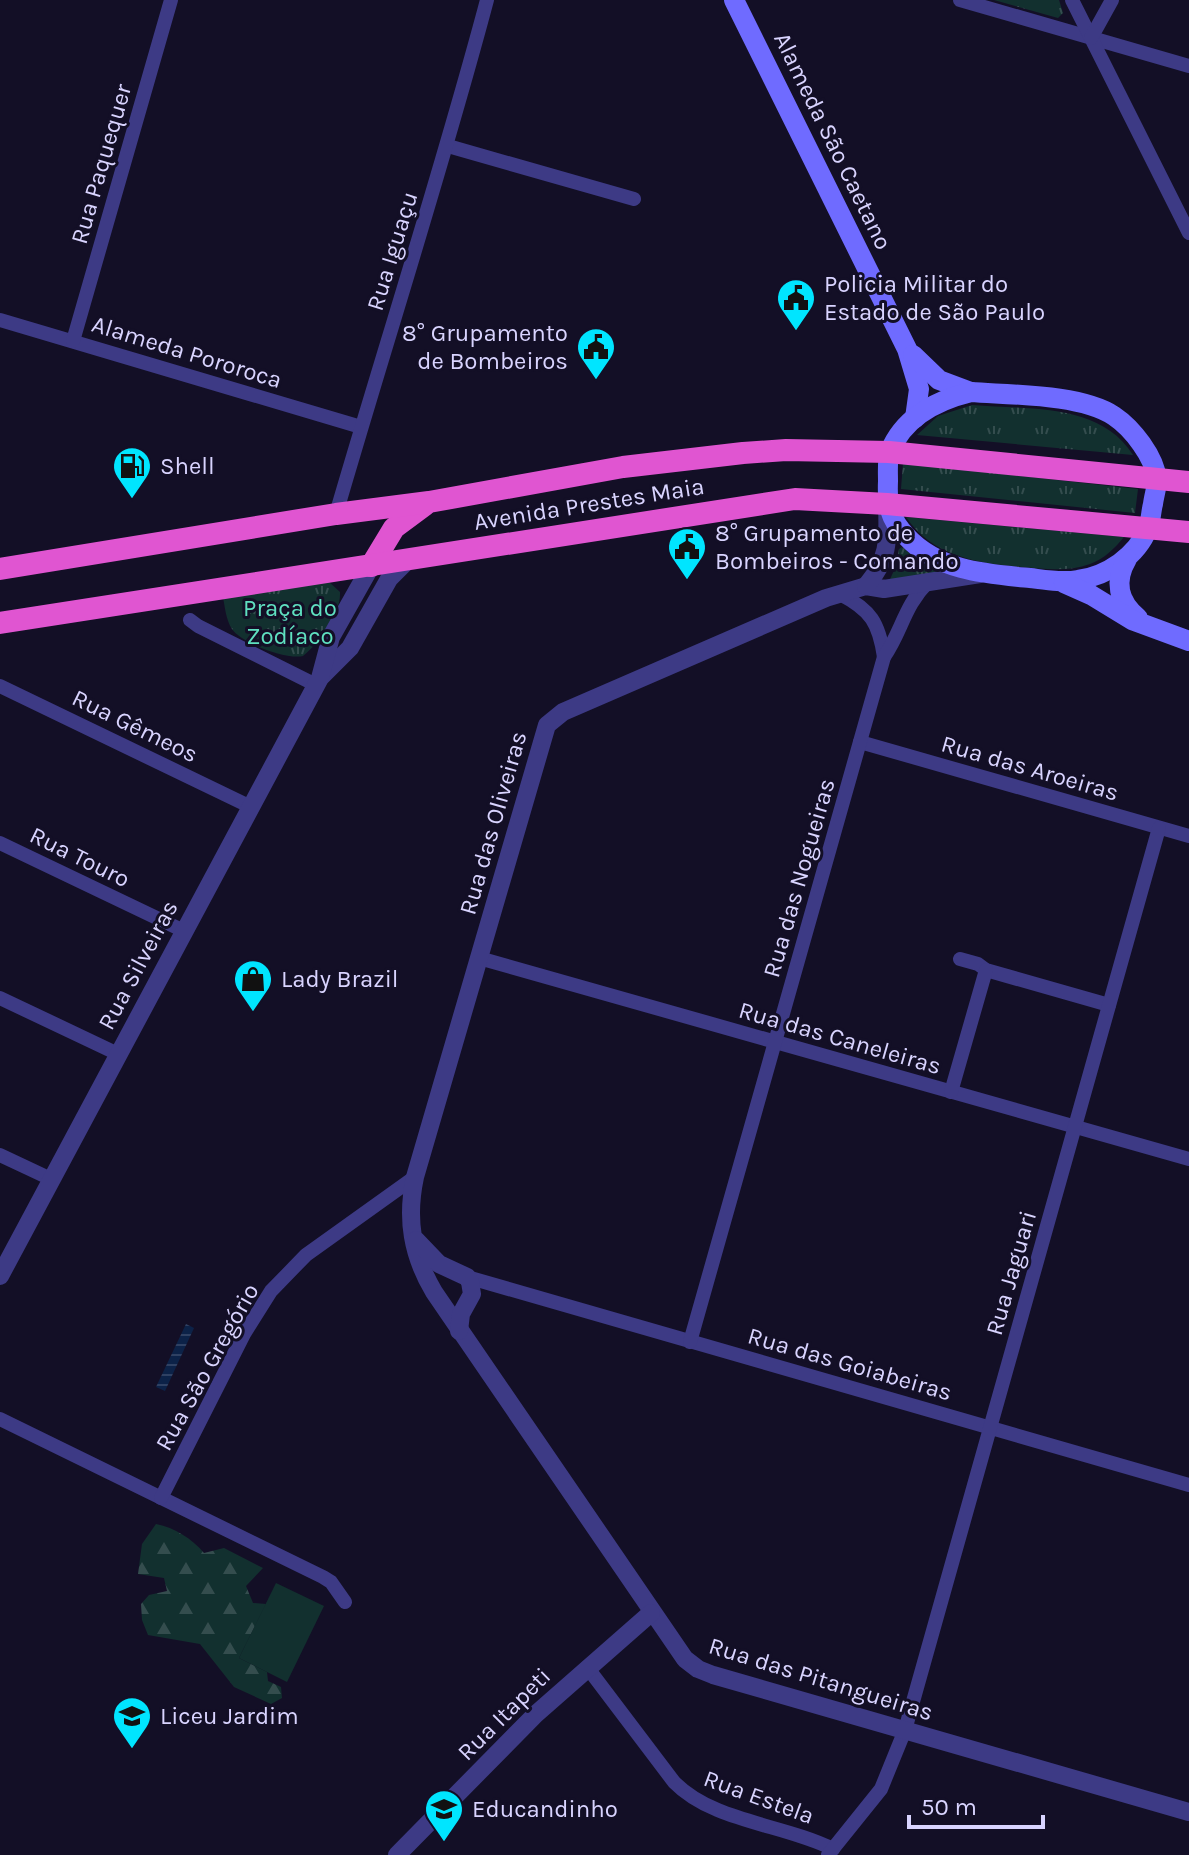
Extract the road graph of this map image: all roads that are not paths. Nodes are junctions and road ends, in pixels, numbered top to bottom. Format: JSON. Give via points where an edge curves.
{"nodes":[{"id":1,"x":171,"y":0,"type":"edge"},
{"id":2,"x":487,"y":0,"type":"edge"},
{"id":3,"x":734,"y":0,"type":"edge"},
{"id":4,"x":960,"y":0,"type":"edge"},
{"id":5,"x":1072,"y":0,"type":"edge"},
{"id":6,"x":1112,"y":0,"type":"edge"},
{"id":7,"x":1091,"y":38,"type":"junction"},
{"id":8,"x":1189,"y":66,"type":"edge"},
{"id":9,"x":448,"y":146,"type":"junction"},
{"id":10,"x":634,"y":199,"type":"dead end"},
{"id":11,"x":1189,"y":233,"type":"edge"},
{"id":12,"x":0,"y":320,"type":"edge"},
{"id":13,"x":73,"y":341,"type":"junction"},
{"id":14,"x":907,"y":349,"type":"junction"},
{"id":15,"x":971,"y":392,"type":"junction"},
{"id":16,"x":915,"y":418,"type":"junction"},
{"id":17,"x":361,"y":427,"type":"junction"},
{"id":18,"x":889,"y":452,"type":"junction"},
{"id":19,"x":1157,"y":479,"type":"junction"},
{"id":20,"x":1189,"y":482,"type":"edge"},
{"id":21,"x":429,"y":502,"type":"junction"},
{"id":22,"x":887,"y":504,"type":"junction"},
{"id":23,"x":336,"y":514,"type":"junction"},
{"id":24,"x":1148,"y":527,"type":"junction"},
{"id":25,"x":1189,"y":532,"type":"edge"},
{"id":26,"x":409,"y":559,"type":"junction"},
{"id":27,"x":1127,"y":559,"type":"junction"},
{"id":28,"x":371,"y":566,"type":"junction"},
{"id":29,"x":0,"y":569,"type":"edge"},
{"id":30,"x":982,"y":573,"type":"junction"},
{"id":31,"x":1061,"y":581,"type":"junction"},
{"id":32,"x":928,"y":582,"type":"junction"},
{"id":33,"x":866,"y":586,"type":"junction"},
{"id":34,"x":840,"y":594,"type":"junction"},
{"id":35,"x":190,"y":620,"type":"dead end"},
{"id":36,"x":0,"y":623,"type":"edge"},
{"id":37,"x":1146,"y":625,"type":"junction"},
{"id":38,"x":1189,"y":641,"type":"edge"},
{"id":39,"x":884,"y":657,"type":"junction"},
{"id":40,"x":318,"y":682,"type":"junction"},
{"id":41,"x":0,"y":686,"type":"edge"},
{"id":42,"x":860,"y":742,"type":"junction"},
{"id":43,"x":251,"y":807,"type":"junction"},
{"id":44,"x":1159,"y":828,"type":"junction"},
{"id":45,"x":1189,"y":835,"type":"edge"},
{"id":46,"x":0,"y":843,"type":"edge"},
{"id":47,"x":184,"y":931,"type":"junction"},
{"id":48,"x":479,"y":958,"type":"junction"},
{"id":49,"x":960,"y":959,"type":"dead end"},
{"id":50,"x":986,"y":970,"type":"junction"},
{"id":51,"x":0,"y":998,"type":"edge"},
{"id":52,"x":1109,"y":1005,"type":"junction"},
{"id":53,"x":775,"y":1042,"type":"junction"},
{"id":54,"x":118,"y":1054,"type":"junction"},
{"id":55,"x":951,"y":1092,"type":"junction"},
{"id":56,"x":1075,"y":1127,"type":"junction"},
{"id":57,"x":0,"y":1155,"type":"edge"},
{"id":58,"x":1189,"y":1159,"type":"edge"},
{"id":59,"x":415,"y":1177,"type":"junction"},
{"id":60,"x":51,"y":1179,"type":"junction"},
{"id":61,"x":412,"y":1235,"type":"junction"},
{"id":62,"x":458,"y":1274,"type":"junction"},
{"id":63,"x":0,"y":1276,"type":"edge"},
{"id":64,"x":499,"y":1287,"type":"junction"},
{"id":65,"x":438,"y":1300,"type":"junction"},
{"id":66,"x":468,"y":1303,"type":"junction"},
{"id":67,"x":459,"y":1331,"type":"junction"},
{"id":68,"x":690,"y":1342,"type":"junction"},
{"id":69,"x":0,"y":1419,"type":"edge"},
{"id":70,"x":990,"y":1429,"type":"junction"},
{"id":71,"x":1189,"y":1485,"type":"edge"},
{"id":72,"x":161,"y":1498,"type":"junction"},
{"id":73,"x":345,"y":1602,"type":"dead end"},
{"id":74,"x":651,"y":1613,"type":"junction"},
{"id":75,"x":587,"y":1667,"type":"junction"},
{"id":76,"x":905,"y":1730,"type":"junction"},
{"id":77,"x":1189,"y":1812,"type":"edge"},
{"id":78,"x":830,"y":1852,"type":"edge"},
{"id":79,"x":397,"y":1855,"type":"edge"}],
"edges":[{"from":1,"to":13,"type":"street","name":"Rua Paquequer"},
{"from":2,"to":9,"type":"street","name":"Rua Iguaçu"},
{"from":3,"to":14,"type":"main road","name":"Alameda São Caetano"},
{"from":4,"to":7,"type":"street"},
{"from":5,"to":7,"type":"street"},
{"from":6,"to":7,"type":"street"},
{"from":7,"to":8,"type":"street"},
{"from":7,"to":11,"type":"street"},
{"from":9,"to":10,"type":"street"},
{"from":9,"to":17,"type":"street","name":"Rua Iguaçu"},
{"from":12,"to":13,"type":"street","name":"Alameda Pororoca"},
{"from":13,"to":17,"type":"street","name":"Alameda Pororoca"},
{"from":14,"to":15,"type":"main road","name":"Alameda São Caetano","via":[[939,380]]},
{"from":14,"to":16,"type":"main road","name":"Alameda São Caetano","via":[[919,389]]},
{"from":15,"to":16,"type":"main road","via":[[932,405]]},
{"from":15,"to":19,"type":"main road","via":[[1094,406],[1133,432]]},
{"from":16,"to":18,"type":"main road"},
{"from":17,"to":23,"type":"street","name":"Rua Iguaçu"},
{"from":18,"to":19,"type":"highway","name":"Avenida Prestes Maia"},
{"from":18,"to":21,"type":"highway","name":"Avenida Prestes Maia","via":[[786,450],[706,456]]},
{"from":18,"to":22,"type":"main road"},
{"from":19,"to":20,"type":"highway","name":"Avenida Prestes Maia"},
{"from":19,"to":24,"type":"main road"},
{"from":21,"to":23,"type":"highway","name":"Avenida Prestes Maia"},
{"from":21,"to":28,"type":"highway","via":[[394,528]]},
{"from":22,"to":24,"type":"highway","name":"Avenida Prestes Maia"},
{"from":22,"to":26,"type":"highway","name":"Avenida Prestes Maia","via":[[795,499]]},
{"from":22,"to":30,"type":"main road","via":[[920,549],[950,565]]},
{"from":22,"to":33,"type":"street","via":[[887,553]]},
{"from":23,"to":29,"type":"highway","name":"Avenida Prestes Maia"},
{"from":24,"to":25,"type":"highway","name":"Avenida Prestes Maia"},
{"from":24,"to":27,"type":"main road"},
{"from":26,"to":28,"type":"highway","name":"Avenida Prestes Maia"},
{"from":26,"to":40,"type":"street","name":"Rua Silveiras","via":[[389,579],[350,648]]},
{"from":27,"to":31,"type":"main road","via":[[1086,579]]},
{"from":27,"to":37,"type":"main road","via":[[1120,570],[1119,591]]},
{"from":28,"to":36,"type":"highway","name":"Avenida Prestes Maia"},
{"from":28,"to":40,"type":"street","name":"Rua Silveiras","via":[[331,637]]},
{"from":30,"to":31,"type":"main road"},
{"from":30,"to":32,"type":"street","name":"Rua das Oliveiras"},
{"from":31,"to":37,"type":"main road"},
{"from":32,"to":33,"type":"street","name":"Rua das Oliveiras","via":[[884,589]]},
{"from":32,"to":39,"type":"street","name":"Rua das Nogueiras","via":[[910,602]]},
{"from":33,"to":34,"type":"street","name":"Rua das Oliveiras"},
{"from":34,"to":39,"type":"street","via":[[857,602],[877,625]]},
{"from":34,"to":48,"type":"street","name":"Rua das Oliveiras","via":[[554,717],[542,734]]},
{"from":35,"to":40,"type":"street"},
{"from":37,"to":38,"type":"main road"},
{"from":39,"to":42,"type":"street","name":"Rua das Nogueiras"},
{"from":40,"to":43,"type":"street","name":"Rua Silveiras"},
{"from":41,"to":43,"type":"street","name":"Rua Gêmeos"},
{"from":42,"to":44,"type":"street","name":"Rua das Aroeiras"},
{"from":42,"to":53,"type":"street","name":"Rua das Nogueiras"},
{"from":43,"to":47,"type":"street","name":"Rua Silveiras"},
{"from":44,"to":45,"type":"street","name":"Rua das Aroeiras"},
{"from":44,"to":52,"type":"street","name":"Rua Jaguari"},
{"from":46,"to":47,"type":"street","name":"Rua Touro"},
{"from":47,"to":54,"type":"street","name":"Rua Silveiras"},
{"from":48,"to":53,"type":"street","name":"Rua das Caneleiras"},
{"from":48,"to":59,"type":"street","name":"Rua das Oliveiras"},
{"from":49,"to":50,"type":"street"},
{"from":50,"to":52,"type":"street"},
{"from":50,"to":55,"type":"street"},
{"from":51,"to":54,"type":"street"},
{"from":52,"to":56,"type":"street","name":"Rua Jaguari"},
{"from":53,"to":55,"type":"street","name":"Rua das Caneleiras"},
{"from":53,"to":68,"type":"street","name":"Rua das Nogueiras"},
{"from":54,"to":60,"type":"street","name":"Rua Silveiras"},
{"from":55,"to":56,"type":"street","name":"Rua das Caneleiras"},
{"from":56,"to":58,"type":"street","name":"Rua das Caneleiras"},
{"from":56,"to":70,"type":"street","name":"Rua Jaguari"},
{"from":57,"to":60,"type":"street"},
{"from":59,"to":61,"type":"street","name":"Rua das Pitangueiras","via":[[409,1208]]},
{"from":59,"to":72,"type":"street","name":"Rua São Gregório","via":[[306,1255],[271,1291]]},
{"from":60,"to":63,"type":"street","name":"Rua Silveiras"},
{"from":61,"to":62,"type":"street","via":[[429,1256]]},
{"from":61,"to":65,"type":"street","name":"Rua das Pitangueiras","via":[[419,1265]]},
{"from":62,"to":64,"type":"street","name":"Rua das Goiabeiras"},
{"from":62,"to":65,"type":"street","via":[[437,1278]]},
{"from":62,"to":66,"type":"street","via":[[472,1288]]},
{"from":64,"to":66,"type":"street"},
{"from":64,"to":68,"type":"street","name":"Rua das Goiabeiras"},
{"from":65,"to":66,"type":"street","via":[[450,1309]]},
{"from":65,"to":67,"type":"street","name":"Rua das Pitangueiras"},
{"from":66,"to":67,"type":"street"},
{"from":67,"to":74,"type":"street","name":"Rua das Pitangueiras"},
{"from":68,"to":70,"type":"street","name":"Rua das Goiabeiras"},
{"from":69,"to":72,"type":"street"},
{"from":70,"to":71,"type":"street","name":"Rua das Goiabeiras"},
{"from":70,"to":76,"type":"street","name":"Rua Jaguari"},
{"from":72,"to":73,"type":"street","via":[[323,1577]]},
{"from":74,"to":75,"type":"street","name":"Rua Itapeti"},
{"from":74,"to":76,"type":"street","name":"Rua das Pitangueiras","via":[[698,1669]]},
{"from":75,"to":78,"type":"street","name":"Rua Estela","via":[[687,1795],[814,1839]]},
{"from":75,"to":79,"type":"street","name":"Rua Itapeti"},
{"from":76,"to":77,"type":"street","name":"Rua das Pitangueiras"},
{"from":76,"to":78,"type":"street","name":"Rua Jaguari","via":[[881,1789]]}]}
